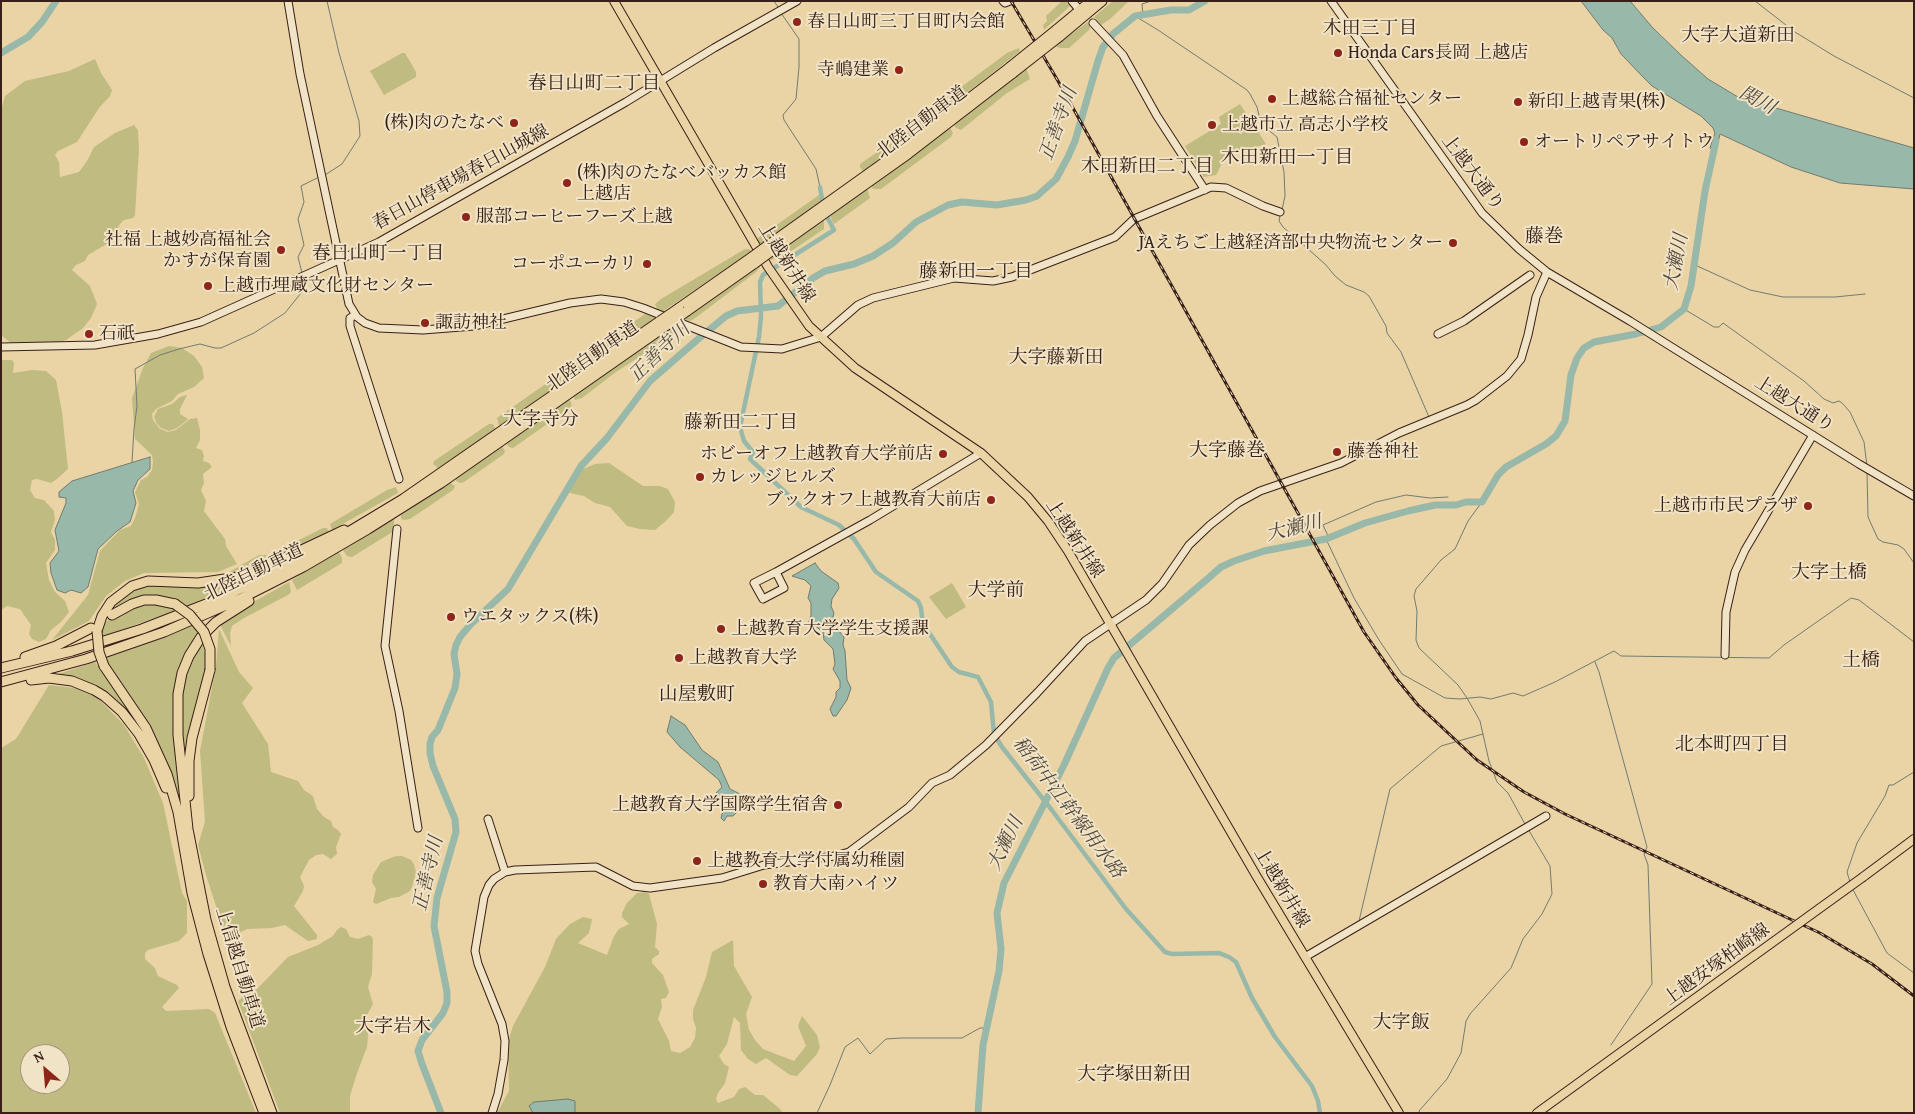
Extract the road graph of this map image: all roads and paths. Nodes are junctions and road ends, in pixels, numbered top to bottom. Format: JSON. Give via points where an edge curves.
{"nodes":[{"id":1,"x":288,"y":1,"type":"edge"},
{"id":2,"x":614,"y":1,"type":"edge"},
{"id":3,"x":797,"y":1,"type":"edge"},
{"id":4,"x":1003,"y":1,"type":"edge"},
{"id":5,"x":1010,"y":1,"type":"edge"},
{"id":6,"x":1091,"y":1,"type":"edge"},
{"id":7,"x":1102,"y":1,"type":"edge"},
{"id":8,"x":1331,"y":1,"type":"edge"},
{"id":9,"x":1093,"y":23,"type":"dead end"},
{"id":10,"x":1057,"y":34,"type":"junction"},
{"id":11,"x":661,"y":81,"type":"junction"},
{"id":12,"x":1205,"y":190,"type":"junction"},
{"id":13,"x":1280,"y":212,"type":"dead end"},
{"id":14,"x":340,"y":259,"type":"junction"},
{"id":15,"x":1547,"y":272,"type":"junction"},
{"id":16,"x":1530,"y":275,"type":"dead end"},
{"id":17,"x":355,"y":315,"type":"junction"},
{"id":18,"x":664,"y":323,"type":"junction"},
{"id":19,"x":1438,"y":334,"type":"dead end"},
{"id":20,"x":821,"y":337,"type":"junction"},
{"id":21,"x":1,"y":346,"type":"edge"},
{"id":22,"x":1813,"y":435,"type":"junction"},
{"id":23,"x":981,"y":453,"type":"junction"},
{"id":24,"x":437,"y":476,"type":"junction"},
{"id":25,"x":399,"y":479,"type":"dead end"},
{"id":26,"x":1914,"y":496,"type":"edge"},
{"id":27,"x":396,"y":529,"type":"dead end"},
{"id":28,"x":332,"y":551,"type":"junction"},
{"id":29,"x":776,"y":572,"type":"dead end"},
{"id":30,"x":112,"y":615,"type":"dead end"},
{"id":31,"x":1110,"y":626,"type":"junction"},
{"id":32,"x":94,"y":629,"type":"junction"},
{"id":33,"x":1725,"y":655,"type":"dead end"},
{"id":34,"x":1,"y":666,"type":"edge"},
{"id":35,"x":1,"y":684,"type":"edge"},
{"id":36,"x":1546,"y":816,"type":"dead end"},
{"id":37,"x":488,"y":819,"type":"dead end"},
{"id":38,"x":418,"y":828,"type":"dead end"},
{"id":39,"x":188,"y":829,"type":"junction"},
{"id":40,"x":1914,"y":839,"type":"edge"},
{"id":41,"x":183,"y":843,"type":"junction"},
{"id":42,"x":505,"y":872,"type":"junction"},
{"id":43,"x":1305,"y":957,"type":"junction"},
{"id":44,"x":264,"y":1113,"type":"edge"},
{"id":45,"x":272,"y":1113,"type":"edge"},
{"id":46,"x":492,"y":1113,"type":"edge"},
{"id":47,"x":1398,"y":1113,"type":"edge"},
{"id":48,"x":1537,"y":1113,"type":"edge"}],
"edges":[{"from":1,"to":14,"type":"street","via":[[300,74]]},
{"from":2,"to":11,"type":"main road","name":"上越新井線"},
{"from":3,"to":11,"type":"street","name":"春日山停車場春日山城線"},
{"from":4,"to":5,"type":"street"},
{"from":6,"to":10,"type":"highway","name":"北陸自動車道"},
{"from":7,"to":10,"type":"highway","name":"北陸自動車道"},
{"from":8,"to":15,"type":"street","name":"上越大通り","via":[[1482,213],[1504,237]]},
{"from":9,"to":12,"type":"street","via":[[1119,49]]},
{"from":10,"to":18,"type":"highway","name":"北陸自動車道","bridge":true,"via":[[769,249]]},
{"from":11,"to":14,"type":"street","name":"春日山停車場春日山城線","via":[[379,242]]},
{"from":11,"to":20,"type":"main road","name":"上越新井線","via":[[782,290]]},
{"from":12,"to":13,"type":"street","via":[[1226,188]]},
{"from":12,"to":20,"type":"street","via":[[1134,219],[1115,237],[1012,277],[993,280],[954,278],[873,298],[858,305]]},
{"from":14,"to":17,"type":"street","via":[[349,304]]},
{"from":14,"to":21,"type":"street","name":"春日山停車場春日山城線","via":[[201,322],[158,334],[95,345]]},
{"from":15,"to":22,"type":"street","name":"上越大通り"},
{"from":15,"to":31,"type":"street","via":[[1536,297],[1521,359],[1485,393],[1341,463],[1248,497],[1198,536],[1154,593]]},
{"from":16,"to":19,"type":"street","via":[[1464,321]]},
{"from":17,"to":20,"type":"street","via":[[379,328],[449,329],[601,299],[643,308],[740,347],[782,349]]},
{"from":17,"to":25,"type":"street","via":[[350,318],[350,326]]},
{"from":18,"to":24,"type":"highway","name":"北陸自動車道"},
{"from":18,"to":28,"type":"highway","name":"北陸自動車道","via":[[441,483]]},
{"from":20,"to":23,"type":"main road","name":"上越新井線","via":[[855,368]]},
{"from":22,"to":26,"type":"street","name":"上越大通り"},
{"from":22,"to":33,"type":"street","via":[[1735,572],[1726,612]]},
{"from":23,"to":29,"type":"street"},
{"from":23,"to":31,"type":"main road","name":"上越新井線","via":[[1048,521]]},
{"from":24,"to":32,"type":"highway","via":[[385,508],[253,572],[210,582],[157,580],[132,586],[111,602]]},
{"from":24,"to":34,"type":"highway","name":"北陸自動車道","via":[[326,546],[222,598],[108,640]]},
{"from":27,"to":38,"type":"street","via":[[385,646]]},
{"from":28,"to":35,"type":"highway","name":"北陸自動車道","via":[[240,600],[164,632]]},
{"from":28,"to":39,"type":"highway","via":[[221,618],[204,633],[189,656],[180,683],[177,718]]},
{"from":30,"to":39,"type":"highway","bridge":true,"via":[[144,600],[162,600],[174,604],[196,620],[204,632],[210,649],[210,670],[192,738]]},
{"from":31,"to":42,"type":"street","via":[[1085,641],[1038,694],[986,745],[950,775],[932,783],[909,807],[849,852],[764,865],[722,878],[650,888],[633,886],[596,867]]},
{"from":31,"to":43,"type":"main road","name":"上越新井線"},
{"from":32,"to":34,"type":"highway"},
{"from":32,"to":41,"type":"highway","bridge":true,"via":[[104,666],[140,718],[161,758],[173,791]]},
{"from":35,"to":41,"type":"highway","via":[[61,679],[94,690],[114,704],[154,760],[168,792]]},
{"from":36,"to":43,"type":"street"},
{"from":37,"to":42,"type":"street"},
{"from":39,"to":45,"type":"highway","name":"上信越自動車道","via":[[214,952],[238,1026]]},
{"from":40,"to":48,"type":"main road","name":"上越安塚柏崎線","bridge":true},
{"from":41,"to":44,"type":"highway","name":"上信越自動車道","via":[[199,923]]},
{"from":42,"to":46,"type":"street","via":[[494,879],[486,891],[475,951],[502,1024],[505,1041],[498,1094]]},
{"from":43,"to":47,"type":"main road","name":"上越新井線"}]}
